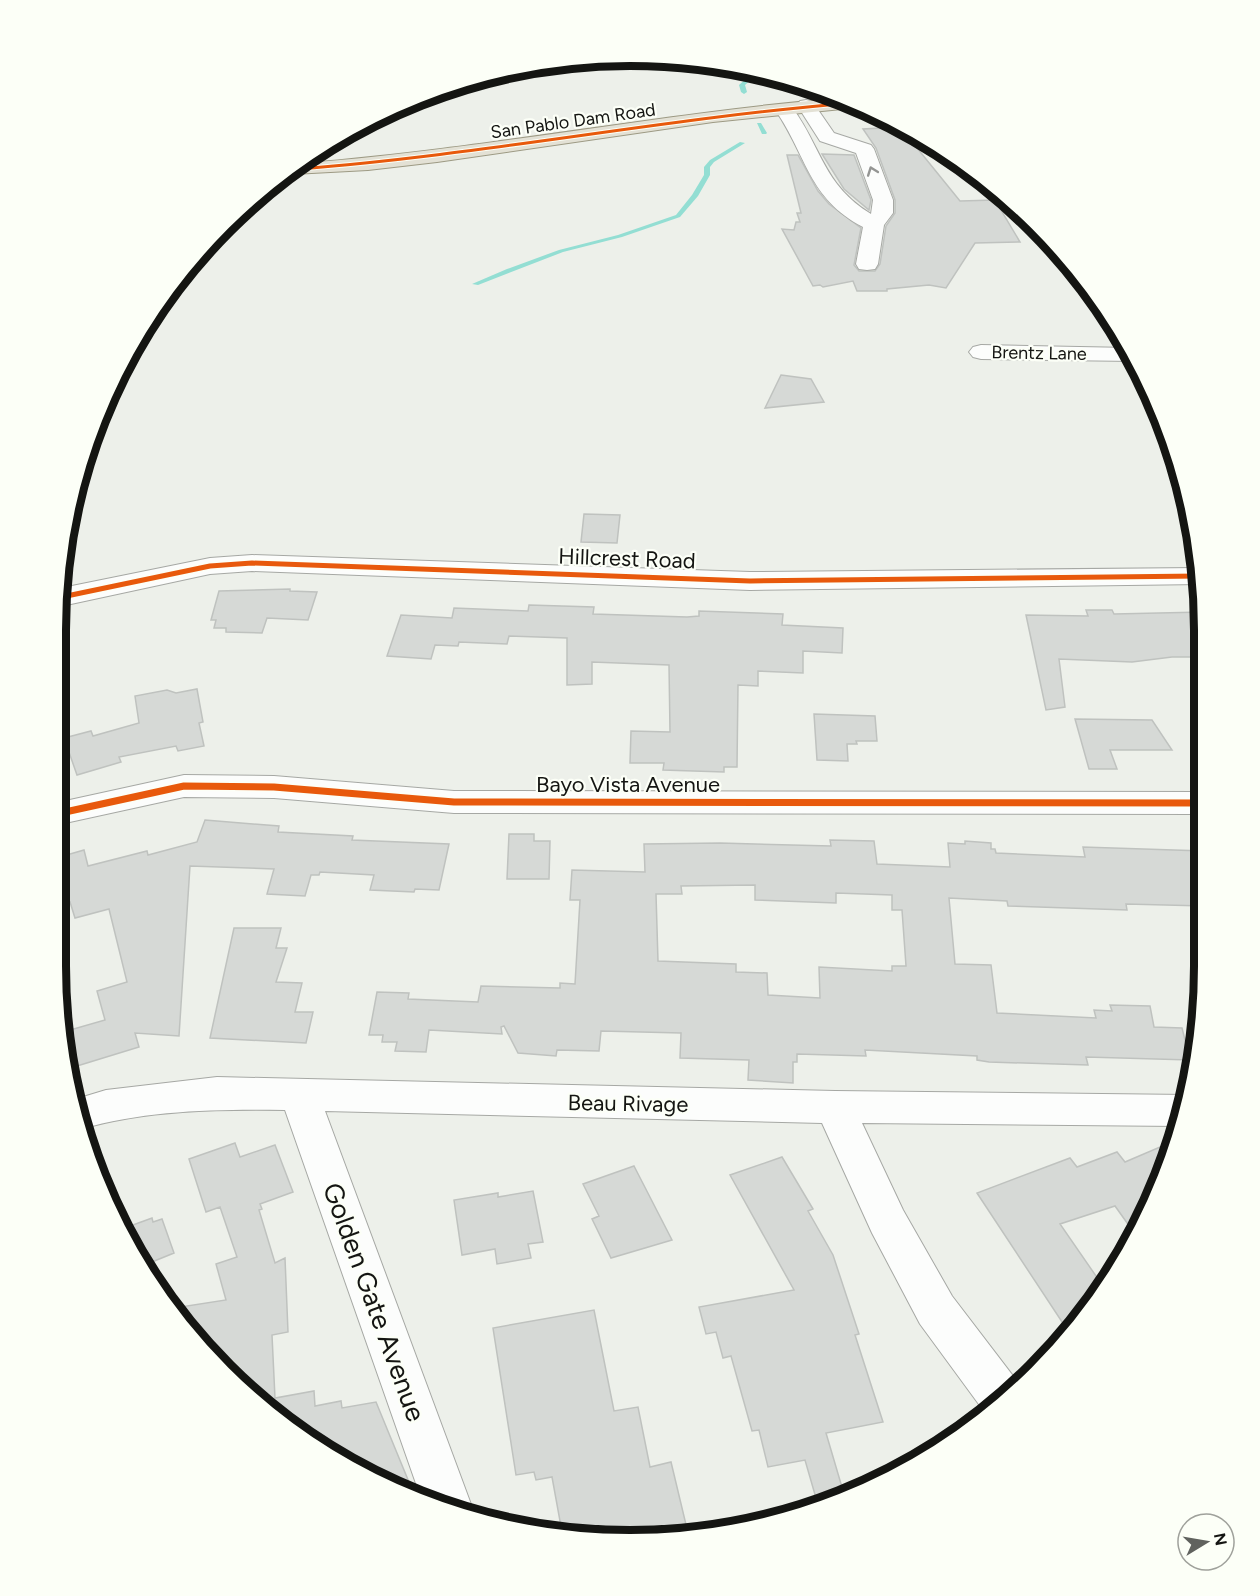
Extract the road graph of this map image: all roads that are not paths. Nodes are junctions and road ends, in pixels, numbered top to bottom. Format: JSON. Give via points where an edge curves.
{"nodes":[{"id":1,"x":831,"y":103,"type":"edge"},
{"id":2,"x":806,"y":105,"type":"junction"},
{"id":3,"x":782,"y":108,"type":"junction"},
{"id":4,"x":307,"y":168,"type":"edge"},
{"id":5,"x":874,"y":224,"type":"junction"},
{"id":6,"x":867,"y":264,"type":"dead end"},
{"id":7,"x":981,"y":352,"type":"dead end"},
{"id":8,"x":1122,"y":355,"type":"edge"},
{"id":9,"x":1191,"y":576,"type":"edge"},
{"id":10,"x":67,"y":596,"type":"edge"},
{"id":11,"x":1194,"y":802,"type":"edge"},
{"id":12,"x":66,"y":811,"type":"edge"},
{"id":13,"x":300,"y":1096,"type":"junction"},
{"id":14,"x":835,"y":1107,"type":"junction"},
{"id":15,"x":1175,"y":1110,"type":"edge"},
{"id":16,"x":85,"y":1112,"type":"edge"},
{"id":17,"x":998,"y":1393,"type":"edge"},
{"id":18,"x":445,"y":1498,"type":"edge"}],
"edges":[{"from":1,"to":2,"type":"main road","name":"San Pablo Dam Road"},
{"from":2,"to":3,"type":"main road","name":"San Pablo Dam Road"},
{"from":5,"to":2,"type":"street","one_way":true,"via":[[884,213],[883,200],[864,149],[827,137]]},
{"from":3,"to":4,"type":"main road","name":"San Pablo Dam Road","via":[[426,157]]},
{"from":3,"to":5,"type":"street","via":[[799,129],[815,169],[832,193]]},
{"from":5,"to":6,"type":"street"},
{"from":7,"to":8,"type":"street","name":"Brentz Lane"},
{"from":9,"to":10,"type":"street","name":"Hillcrest Road","via":[[750,581],[252,563],[210,566]]},
{"from":11,"to":12,"type":"street","name":"Bayo Vista Avenue","via":[[454,802],[274,787],[184,786]]},
{"from":13,"to":14,"type":"street","name":"Beau Rivage"},
{"from":13,"to":16,"type":"street","name":"Beau Rivage","via":[[217,1093],[106,1106]]},
{"from":13,"to":18,"type":"street","name":"Golden Gate Avenue"},
{"from":14,"to":15,"type":"street","name":"Beau Rivage"},
{"from":14,"to":17,"type":"street","via":[[886,1220],[936,1310]]}]}
